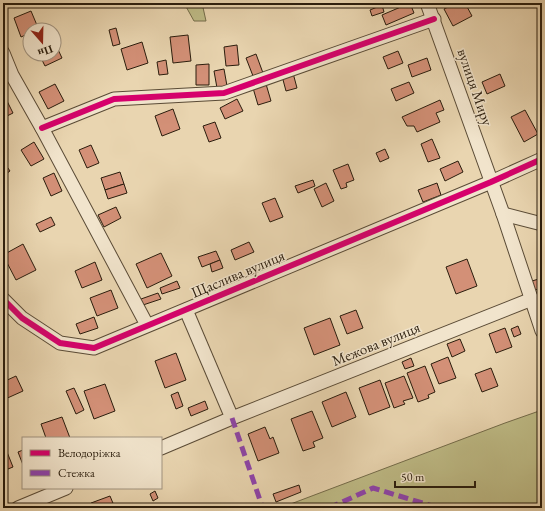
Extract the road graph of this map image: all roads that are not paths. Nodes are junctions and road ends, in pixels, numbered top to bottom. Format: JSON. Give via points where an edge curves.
{"nodes":[{"id":1,"x":427,"y":3,"type":"edge"},
{"id":2,"x":434,"y":19,"type":"junction"},
{"id":3,"x":3,"y":54,"type":"edge"},
{"id":4,"x":42,"y":128,"type":"junction"},
{"id":5,"x":542,"y":159,"type":"edge"},
{"id":6,"x":491,"y":182,"type":"junction"},
{"id":7,"x":503,"y":214,"type":"junction"},
{"id":8,"x":542,"y":224,"type":"edge"},
{"id":9,"x":3,"y":299,"type":"edge"},
{"id":10,"x":532,"y":299,"type":"junction"},
{"id":11,"x":186,"y":310,"type":"junction"},
{"id":12,"x":147,"y":325,"type":"junction"},
{"id":13,"x":542,"y":331,"type":"edge"},
{"id":14,"x":232,"y":418,"type":"junction"},
{"id":15,"x":162,"y":448,"type":"edge"},
{"id":16,"x":64,"y":489,"type":"edge"},
{"id":17,"x":18,"y":508,"type":"edge"}],
"edges":[{"from":1,"to":2,"type":"street","name":"вулиця Миру"},
{"from":2,"to":4,"type":"street","via":[[224,93],[114,99]]},
{"from":2,"to":6,"type":"street","name":"вулиця Миру"},
{"from":3,"to":4,"type":"street"},
{"from":4,"to":12,"type":"street"},
{"from":5,"to":6,"type":"street","name":"Щаслива вулиця"},
{"from":6,"to":7,"type":"street"},
{"from":6,"to":11,"type":"street","name":"Щаслива вулиця"},
{"from":7,"to":8,"type":"street"},
{"from":7,"to":10,"type":"street"},
{"from":9,"to":12,"type":"street","name":"Щаслива вулиця","via":[[22,318],[60,343],[94,348]]},
{"from":10,"to":13,"type":"street"},
{"from":10,"to":14,"type":"street","name":"Межова вулиця"},
{"from":11,"to":12,"type":"street","name":"Щаслива вулиця"},
{"from":11,"to":14,"type":"street"},
{"from":14,"to":15,"type":"street","name":"Межова вулиця"},
{"from":16,"to":17,"type":"street"}]}
